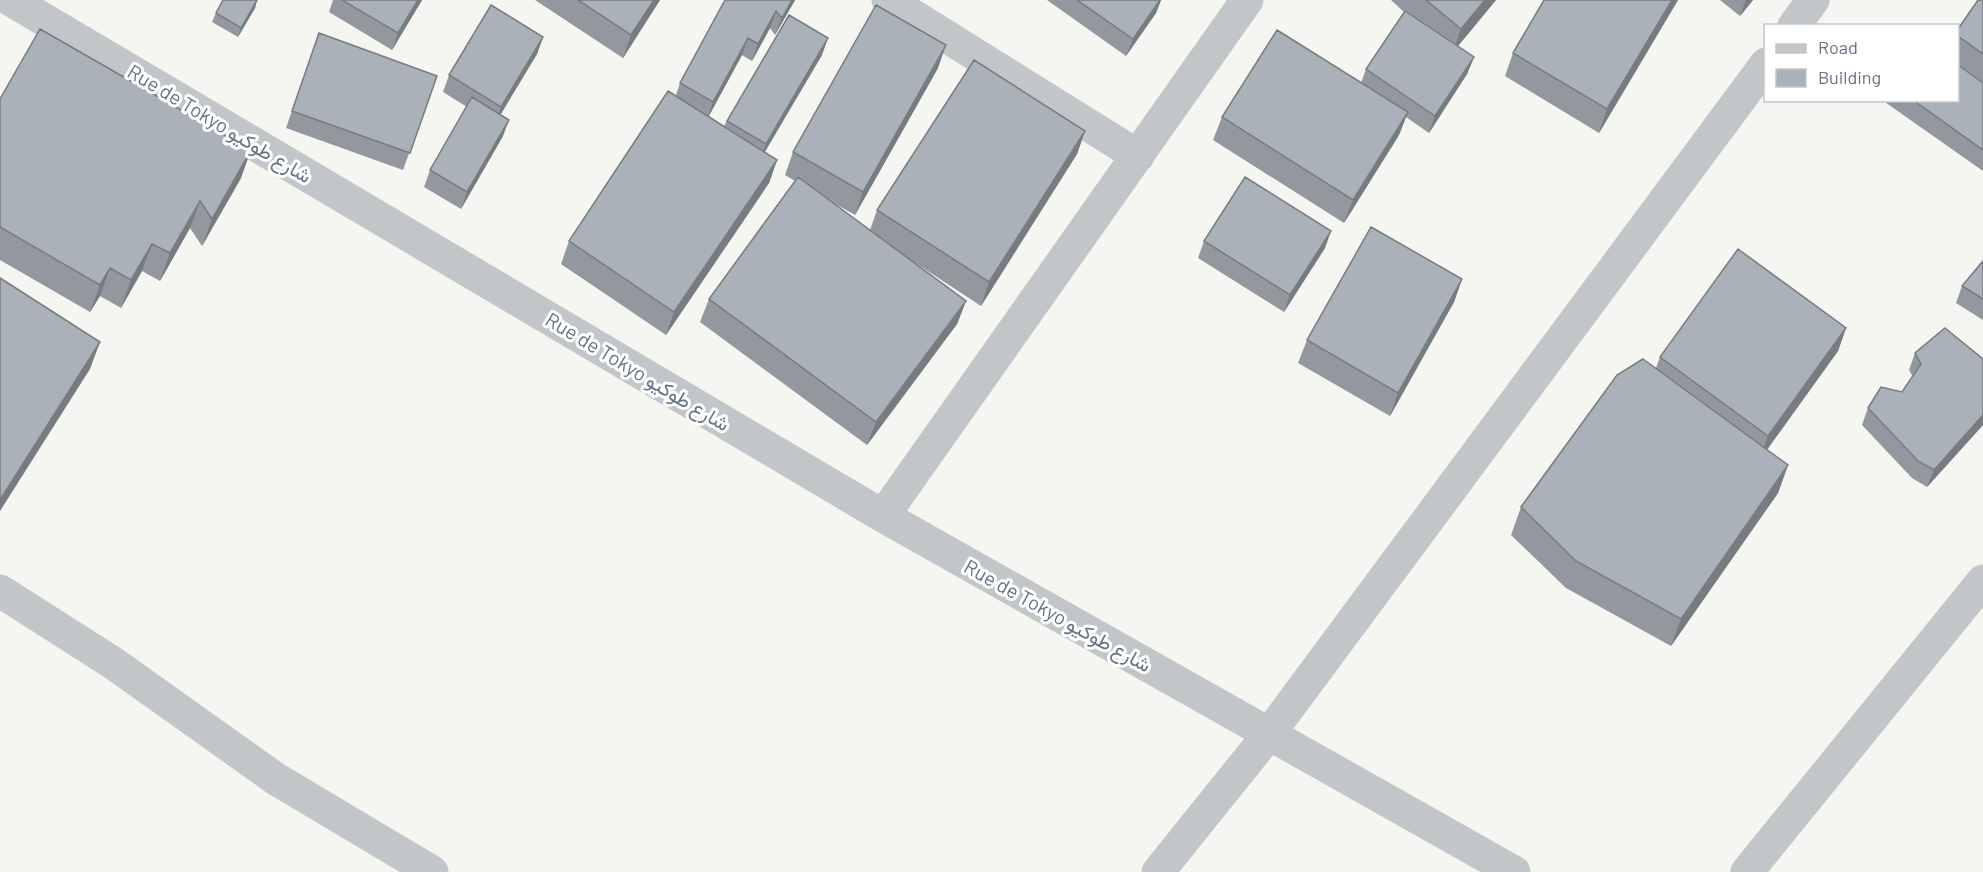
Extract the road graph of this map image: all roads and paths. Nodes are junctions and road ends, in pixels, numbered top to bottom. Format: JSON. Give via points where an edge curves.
{"nodes":[{"id":1,"x":11,"y":0,"type":"edge"},
{"id":2,"x":888,"y":0,"type":"edge"},
{"id":3,"x":1247,"y":0,"type":"edge"},
{"id":4,"x":1813,"y":0,"type":"edge"},
{"id":5,"x":1795,"y":24,"type":"edge"},
{"id":6,"x":1764,"y":67,"type":"edge"},
{"id":7,"x":1138,"y":156,"type":"junction"},
{"id":8,"x":883,"y":516,"type":"junction"},
{"id":9,"x":1983,"y":581,"type":"edge"},
{"id":10,"x":0,"y":591,"type":"edge"},
{"id":11,"x":1269,"y":734,"type":"junction"},
{"id":12,"x":432,"y":872,"type":"edge"},
{"id":13,"x":1158,"y":872,"type":"edge"},
{"id":14,"x":1514,"y":872,"type":"edge"},
{"id":15,"x":1747,"y":872,"type":"edge"}],
"edges":[{"from":1,"to":8,"type":"street","name":"Rue de Tokyo شارع طوكيو"},
{"from":2,"to":7,"type":"street"},
{"from":3,"to":7,"type":"street"},
{"from":4,"to":5,"type":"street"},
{"from":6,"to":11,"type":"street"},
{"from":7,"to":8,"type":"street"},
{"from":8,"to":11,"type":"street","name":"Rue de Tokyo شارع طوكيو"},
{"from":9,"to":15,"type":"street"},
{"from":10,"to":12,"type":"street","via":[[113,663],[276,779]]},
{"from":11,"to":13,"type":"street"},
{"from":11,"to":14,"type":"street","name":"Rue de Tokyo شارع طوكيو"}]}
